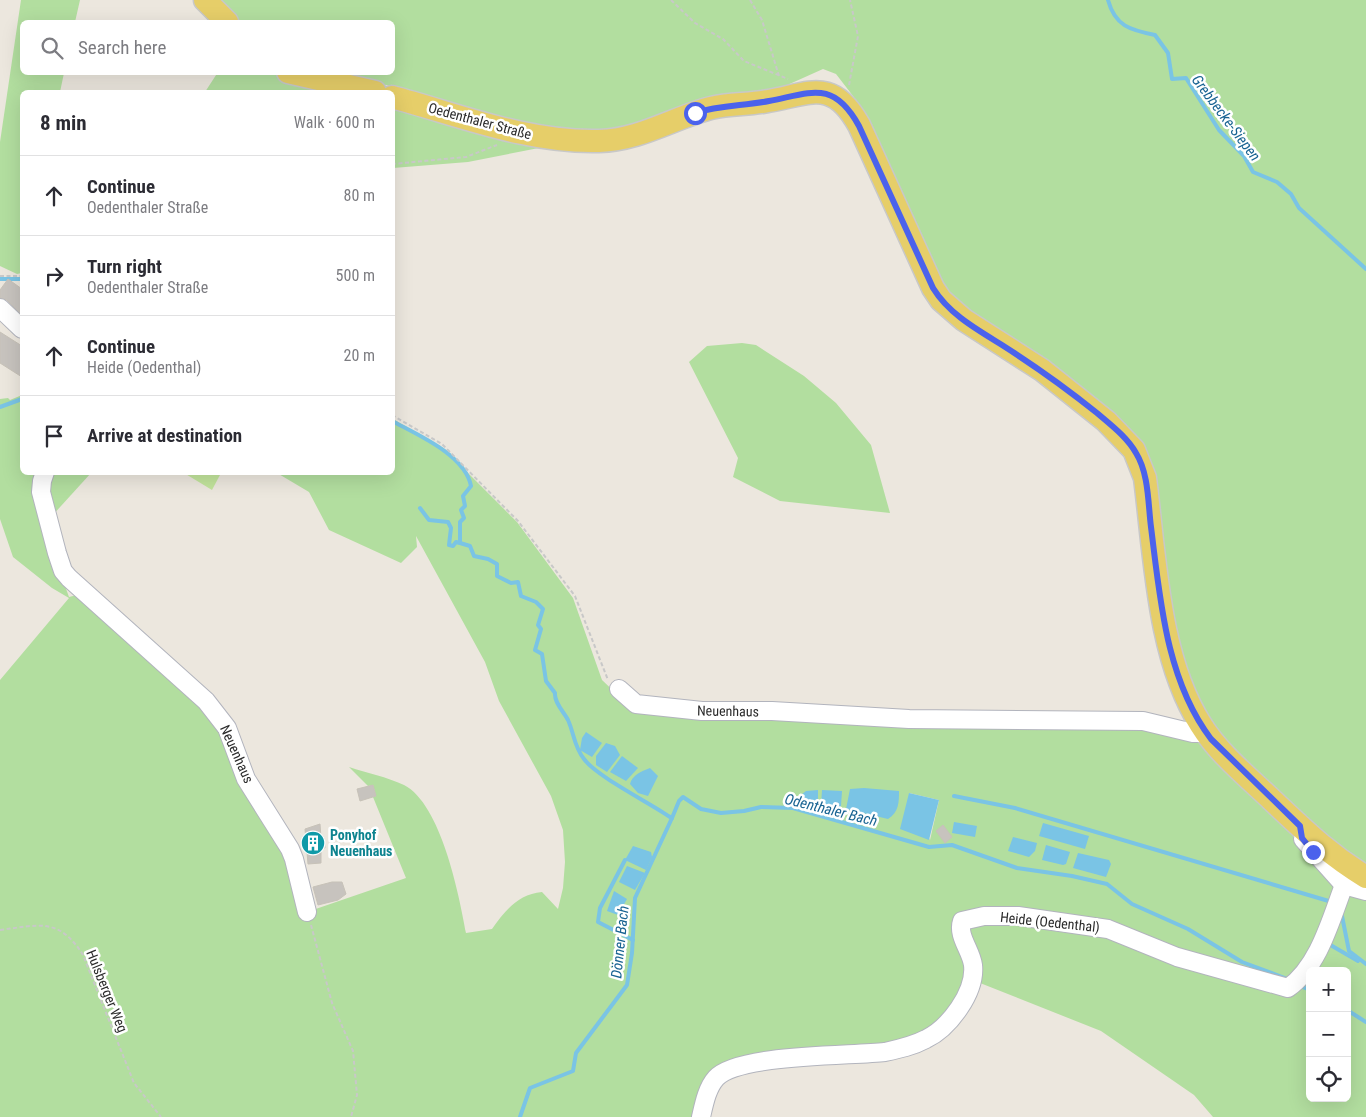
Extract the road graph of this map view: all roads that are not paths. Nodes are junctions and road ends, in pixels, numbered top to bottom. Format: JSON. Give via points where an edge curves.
{"nodes":[{"id":1,"x":205,"y":0,"type":"edge"},
{"id":2,"x":225,"y":20,"type":"edge"},
{"id":3,"x":301,"y":75,"type":"edge"},
{"id":4,"x":366,"y":90,"type":"edge"},
{"id":5,"x":395,"y":98,"type":"edge"},
{"id":6,"x":0,"y":308,"type":"edge"},
{"id":7,"x":20,"y":327,"type":"edge"},
{"id":8,"x":45,"y":475,"type":"edge"},
{"id":9,"x":619,"y":689,"type":"road end"},
{"id":10,"x":1207,"y":733,"type":"junction"},
{"id":11,"x":1300,"y":826,"type":"junction"},
{"id":12,"x":1366,"y":877,"type":"edge"},
{"id":13,"x":1344,"y":885,"type":"junction"},
{"id":14,"x":1366,"y":891,"type":"edge"},
{"id":15,"x":307,"y":912,"type":"road end"},
{"id":16,"x":701,"y":1117,"type":"edge"}],
"edges":[{"from":1,"to":2,"type":"main road"},
{"from":3,"to":4,"type":"main road"},
{"from":5,"to":10,"type":"main road","name":"Oedenthaler Straße","via":[[520,133],[603,141],[632,137],[713,107],[769,101],[804,92],[823,93],[837,99],[859,126],[941,300],[964,320],[1062,385],[1113,427],[1138,455],[1145,478],[1169,643],[1184,691]]},
{"from":6,"to":7,"type":"street"},
{"from":8,"to":15,"type":"street","name":"Neuenhaus","via":[[41,492],[63,571],[206,701],[221,720],[246,778],[294,859]]},
{"from":9,"to":10,"type":"street","name":"Neuenhaus","via":[[627,698],[642,705],[702,712],[772,711],[909,719],[1142,721],[1193,733]]},
{"from":10,"to":11,"type":"main road"},
{"from":11,"to":12,"type":"main road","via":[[1319,845]]},
{"from":11,"to":13,"type":"street","via":[[1302,838]]},
{"from":13,"to":14,"type":"street"},
{"from":13,"to":16,"type":"street","name":"Heide (Oedenthal)","via":[[1317,951],[1303,974],[1288,988],[1177,957],[1108,928],[1018,916],[966,919],[962,921],[960,931],[973,964],[972,981],[958,1008],[927,1039],[885,1052],[761,1061],[731,1067],[712,1084]]}]}
